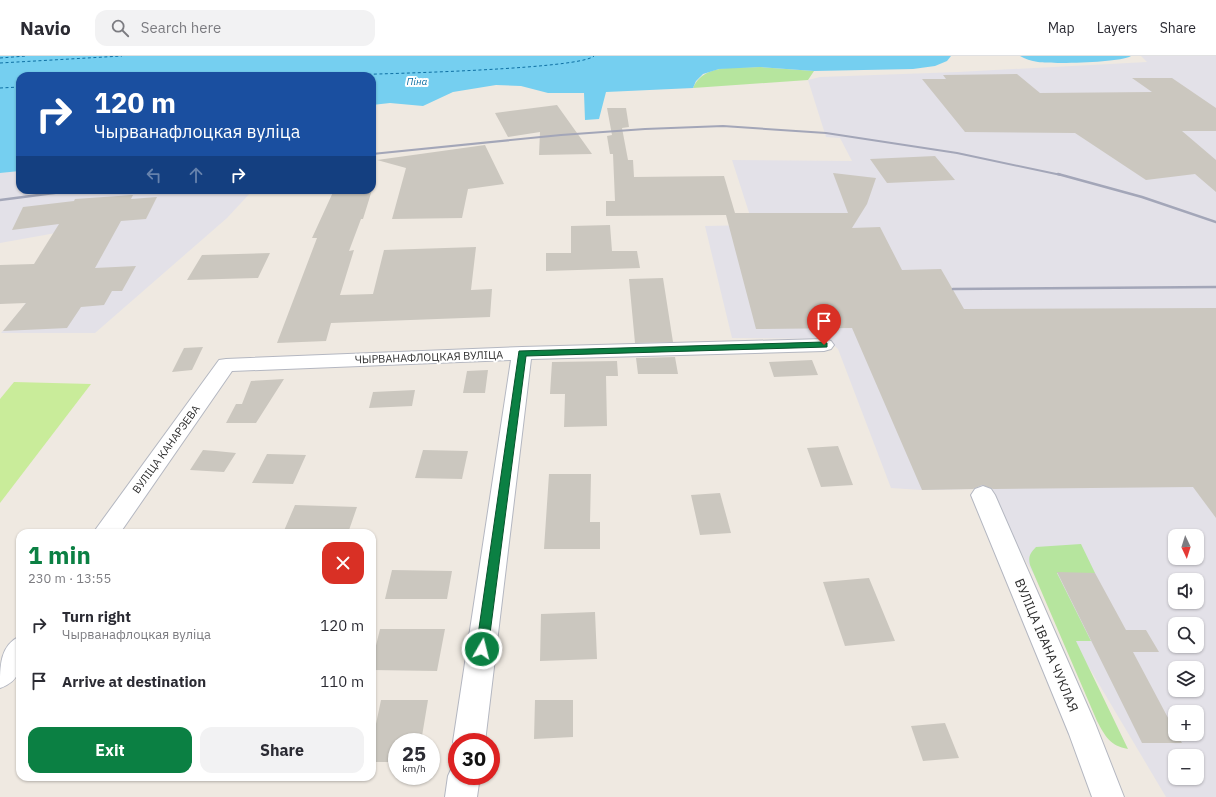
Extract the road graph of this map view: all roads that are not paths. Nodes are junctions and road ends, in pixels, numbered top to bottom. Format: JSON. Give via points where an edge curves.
{"nodes":[{"id":1,"x":824,"y":345,"type":"dead end"},
{"id":2,"x":522,"y":353,"type":"junction"},
{"id":3,"x":226,"y":365,"type":"joint"},
{"id":4,"x":983,"y":495,"type":"dead end"},
{"id":5,"x":109,"y":529,"type":"edge"},
{"id":6,"x":16,"y":654,"type":"edge"},
{"id":7,"x":0,"y":675,"type":"edge"},
{"id":8,"x":470,"y":733,"type":"edge"},
{"id":9,"x":463,"y":785,"type":"edge"},
{"id":10,"x":461,"y":797,"type":"edge"},
{"id":11,"x":1108,"y":797,"type":"edge"}],
"edges":[{"from":1,"to":2,"type":"street","name":"ЧЫРВАНАФЛОЦКАЯ ВУЛІЦА"},
{"from":2,"to":3,"type":"street","name":"ЧЫРВАНАФЛОЦКАЯ ВУЛІЦА"},
{"from":2,"to":8,"type":"street"},
{"from":3,"to":5,"type":"street","name":"ВУЛІЦА КАНАРЭЕВА"},
{"from":4,"to":11,"type":"street","name":"ВУЛІЦА ІВАНА ЧУКЛАЯ","via":[[1091,750]]},
{"from":6,"to":7,"type":"street"},
{"from":9,"to":10,"type":"street"}]}
